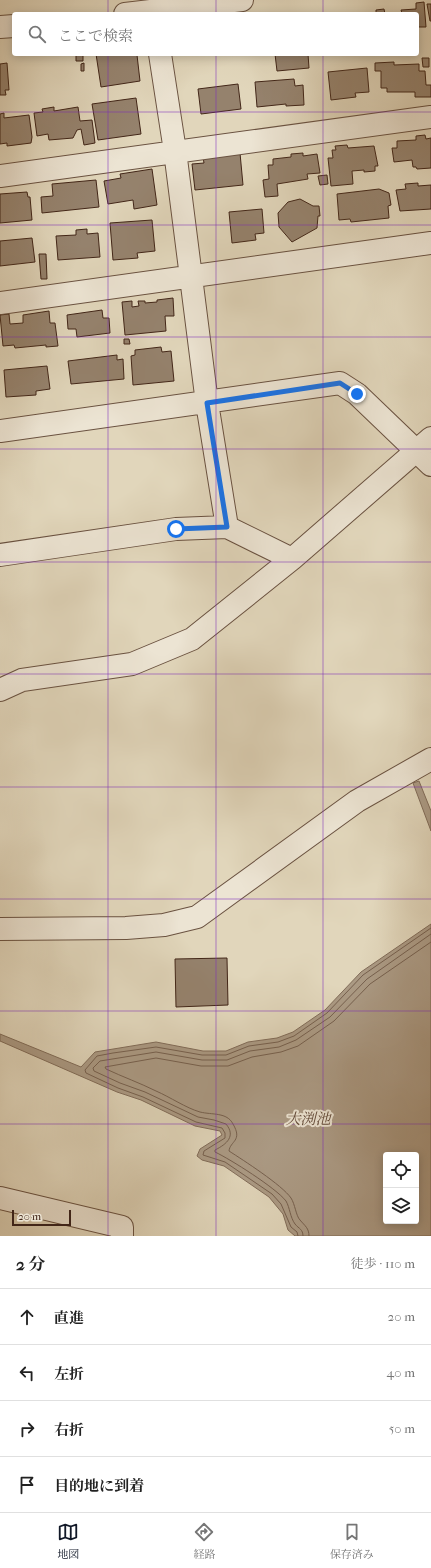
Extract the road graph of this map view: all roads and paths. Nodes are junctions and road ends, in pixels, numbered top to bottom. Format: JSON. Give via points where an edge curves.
{"nodes":[{"id":1,"x":242,"y":0,"type":"edge"},
{"id":2,"x":154,"y":12,"type":"edge"},
{"id":3,"x":12,"y":26,"type":"edge"},
{"id":4,"x":0,"y":27,"type":"edge"},
{"id":5,"x":160,"y":56,"type":"edge"},
{"id":6,"x":431,"y":117,"type":"edge"},
{"id":7,"x":175,"y":151,"type":"junction"},
{"id":8,"x":0,"y":176,"type":"edge"},
{"id":9,"x":431,"y":243,"type":"edge"},
{"id":10,"x":190,"y":276,"type":"junction"},
{"id":11,"x":0,"y":303,"type":"edge"},
{"id":12,"x":207,"y":403,"type":"junction"},
{"id":13,"x":0,"y":431,"type":"edge"},
{"id":14,"x":426,"y":451,"type":"edge"},
{"id":15,"x":227,"y":527,"type":"junction"},
{"id":16,"x":0,"y":555,"type":"edge"},
{"id":17,"x":292,"y":559,"type":"junction"},
{"id":18,"x":0,"y":690,"type":"edge"},
{"id":19,"x":431,"y":759,"type":"edge"},
{"id":20,"x":0,"y":929,"type":"edge"},
{"id":21,"x":0,"y":1198,"type":"edge"},
{"id":22,"x":122,"y":1236,"type":"edge"}],
"edges":[{"from":1,"to":2,"type":"street"},
{"from":3,"to":4,"type":"street"},
{"from":5,"to":7,"type":"street"},
{"from":6,"to":7,"type":"street"},
{"from":7,"to":8,"type":"street"},
{"from":7,"to":10,"type":"street"},
{"from":9,"to":10,"type":"street"},
{"from":10,"to":11,"type":"street"},
{"from":10,"to":12,"type":"street"},
{"from":12,"to":13,"type":"street"},
{"from":12,"to":14,"type":"street","via":[[340,383]]},
{"from":12,"to":15,"type":"street"},
{"from":14,"to":17,"type":"street"},
{"from":15,"to":16,"type":"street","via":[[176,529]]},
{"from":15,"to":17,"type":"street"},
{"from":17,"to":18,"type":"street","via":[[192,639],[132,664],[22,680]]},
{"from":19,"to":20,"type":"street","via":[[357,801],[197,917],[164,925],[126,928]]},
{"from":21,"to":22,"type":"street","via":[[122,1227]]}]}
